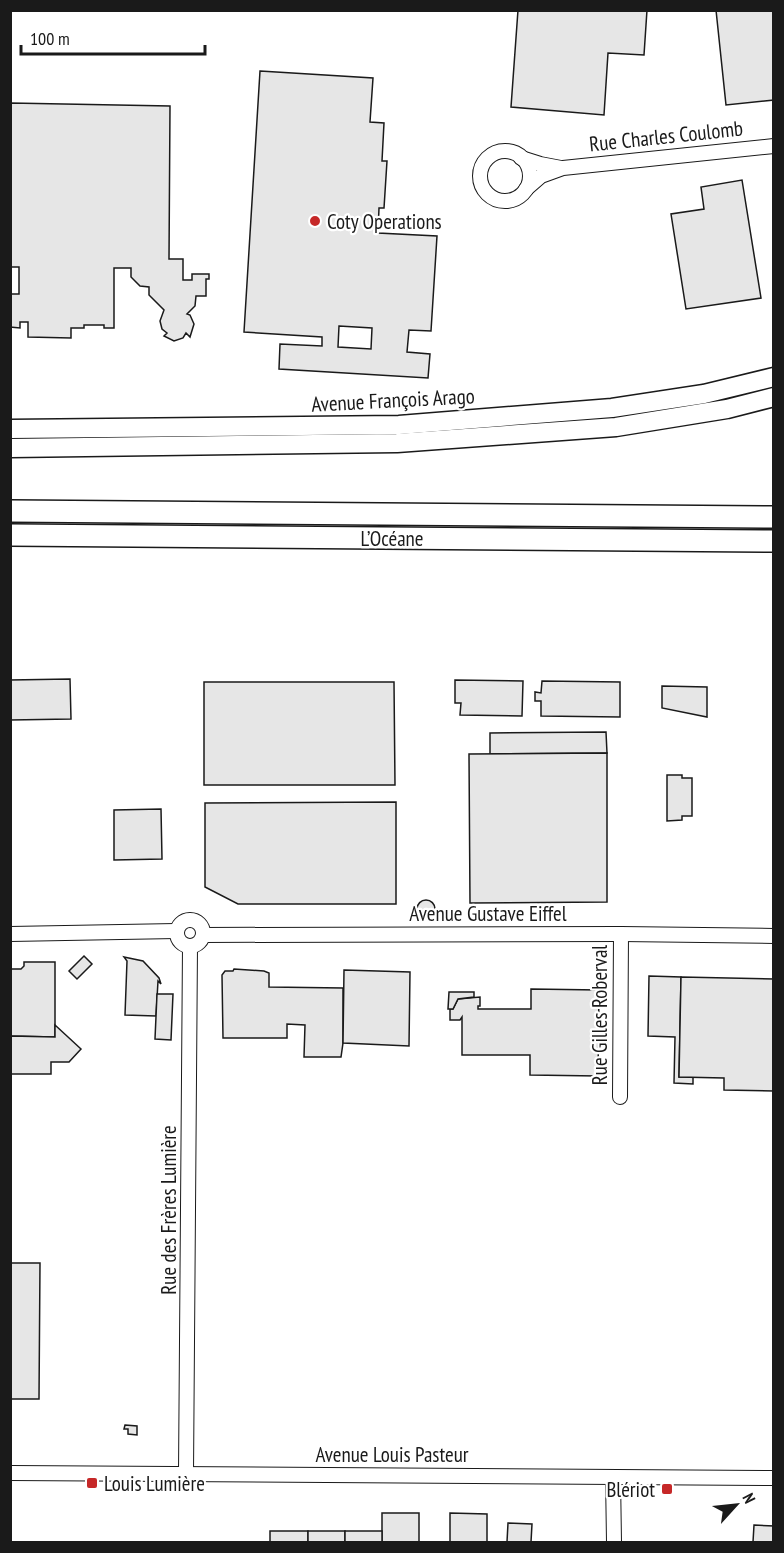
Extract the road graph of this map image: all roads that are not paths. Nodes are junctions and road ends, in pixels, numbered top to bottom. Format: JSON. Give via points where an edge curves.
{"nodes":[{"id":1,"x":774,"y":146,"type":"edge"},
{"id":2,"x":521,"y":158,"type":"junction"},
{"id":3,"x":563,"y":168,"type":"junction"},
{"id":4,"x":526,"y":189,"type":"junction"},
{"id":5,"x":774,"y":377,"type":"edge"},
{"id":6,"x":774,"y":397,"type":"edge"},
{"id":7,"x":10,"y":429,"type":"edge"},
{"id":8,"x":10,"y":448,"type":"edge"},
{"id":9,"x":10,"y":512,"type":"edge"},
{"id":10,"x":774,"y":517,"type":"edge"},
{"id":11,"x":10,"y":535,"type":"edge"},
{"id":12,"x":774,"y":541,"type":"edge"},
{"id":13,"x":176,"y":931,"type":"junction"},
{"id":14,"x":10,"y":934,"type":"edge"},
{"id":15,"x":621,"y":934,"type":"junction"},
{"id":16,"x":203,"y":935,"type":"junction"},
{"id":17,"x":774,"y":936,"type":"edge"},
{"id":18,"x":190,"y":946,"type":"junction"},
{"id":19,"x":620,"y":1097,"type":"dead end"},
{"id":20,"x":10,"y":1473,"type":"edge"},
{"id":21,"x":186,"y":1473,"type":"junction"},
{"id":22,"x":613,"y":1477,"type":"junction"},
{"id":23,"x":774,"y":1478,"type":"edge"},
{"id":24,"x":614,"y":1542,"type":"edge"}],
"edges":[{"from":1,"to":3,"type":"street","name":"Rue Charles Coulomb"},
{"from":2,"to":3,"type":"street","name":"Rue Charles Coulomb"},
{"from":2,"to":4,"type":"street","via":[[530,174]]},
{"from":2,"to":4,"type":"street","name":"Rue Charles Coulomb","via":[[514,153],[497,153],[484,162],[480,176],[485,191],[495,199],[512,200]]},
{"from":3,"to":4,"type":"street","name":"Rue Charles Coulomb","via":[[541,176]]},
{"from":5,"to":7,"type":"main road","name":"Avenue François Arago","via":[[704,394],[612,408],[399,425]]},
{"from":6,"to":8,"type":"main road","name":"Avenue François Arago","via":[[727,409],[616,427],[398,443]]},
{"from":9,"to":10,"type":"highway","name":"L’Océane"},
{"from":11,"to":12,"type":"highway","name":"L’Océane"},
{"from":13,"to":14,"type":"street"},
{"from":13,"to":16,"type":"street","via":[[178,925],[190,919],[202,926]]},
{"from":13,"to":18,"type":"street","via":[[183,945]]},
{"from":15,"to":16,"type":"street","name":"Avenue Gustave Eiffel"},
{"from":15,"to":17,"type":"street","name":"Avenue Gustave Eiffel"},
{"from":15,"to":19,"type":"street","name":"Rue Gilles Roberval"},
{"from":16,"to":18,"type":"street","via":[[196,945]]},
{"from":18,"to":21,"type":"street","name":"Rue des Frères Lumière"},
{"from":20,"to":21,"type":"street","name":"Avenue Louis Pasteur"},
{"from":21,"to":22,"type":"street","name":"Avenue Louis Pasteur"},
{"from":22,"to":23,"type":"street","name":"Avenue Louis Pasteur"},
{"from":22,"to":24,"type":"street"}]}
